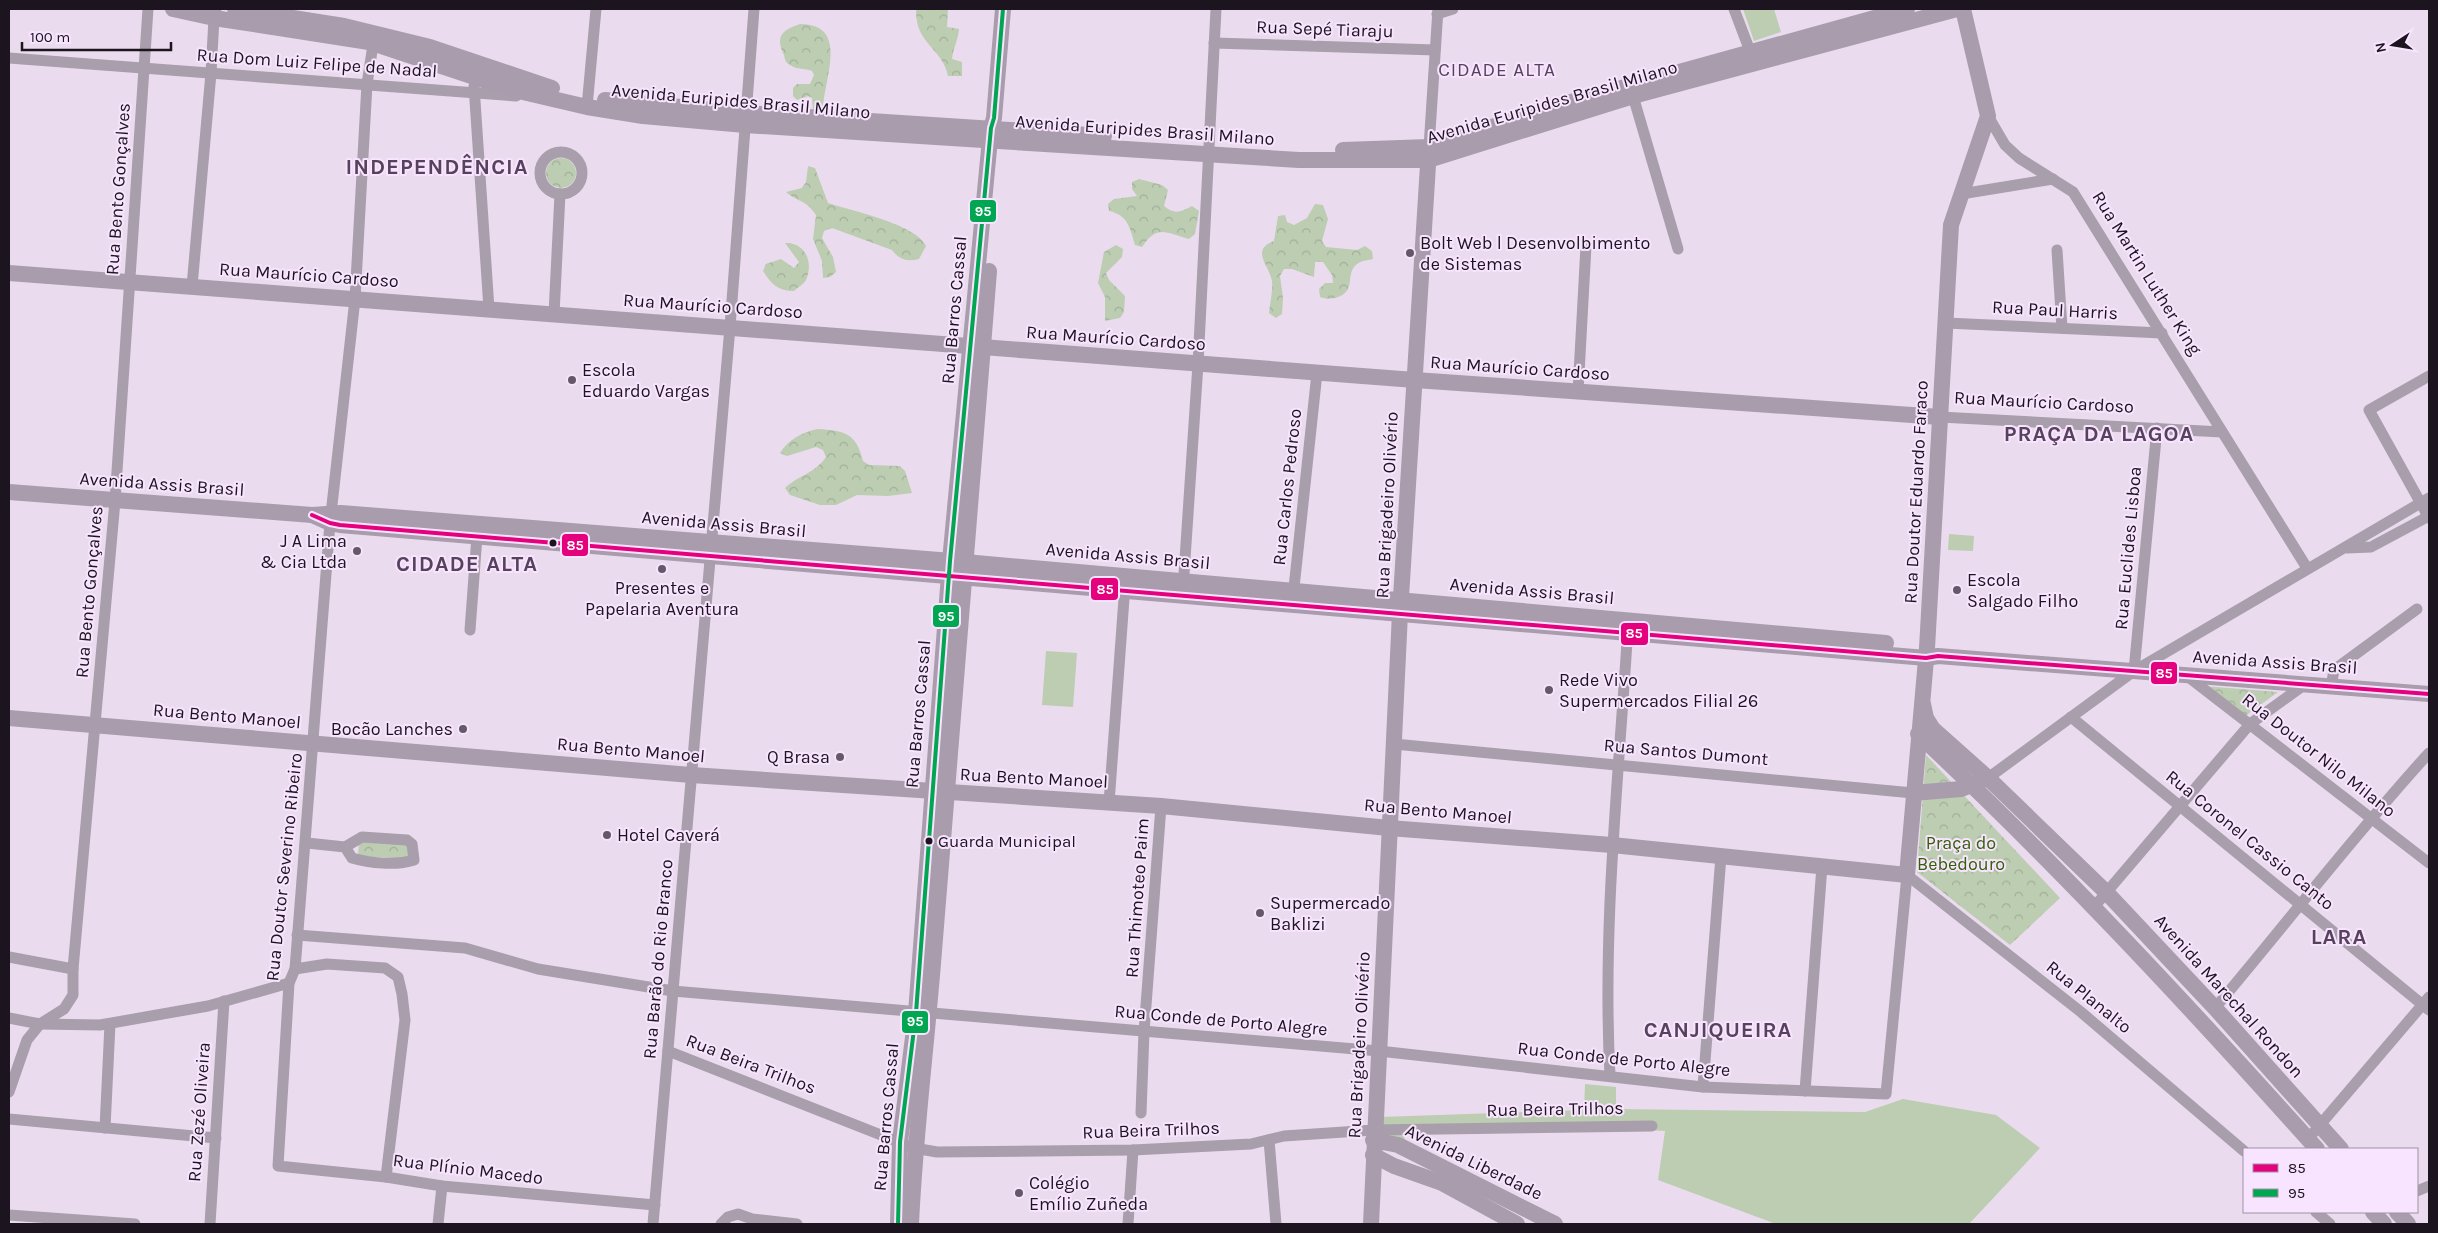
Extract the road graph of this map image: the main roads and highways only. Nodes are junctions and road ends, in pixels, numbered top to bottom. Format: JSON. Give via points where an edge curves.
{"nodes":[{"id":1,"x":174,"y":9,"type":"edge"},
{"id":2,"x":235,"y":9,"type":"edge"},
{"id":3,"x":1003,"y":9,"type":"edge"},
{"id":4,"x":1907,"y":9,"type":"edge"},
{"id":5,"x":1956,"y":9,"type":"edge"},
{"id":6,"x":1963,"y":9,"type":"edge"},
{"id":7,"x":215,"y":13,"type":"edge"},
{"id":8,"x":1880,"y":23,"type":"junction"},
{"id":9,"x":374,"y":38,"type":"junction"},
{"id":10,"x":1698,"y":73,"type":"junction"},
{"id":11,"x":513,"y":83,"type":"junction"},
{"id":12,"x":587,"y":102,"type":"junction"},
{"id":13,"x":1573,"y":108,"type":"junction"},
{"id":14,"x":1988,"y":116,"type":"joint"},
{"id":15,"x":995,"y":131,"type":"junction"},
{"id":16,"x":1429,"y":153,"type":"junction"},
{"id":17,"x":9,"y":272,"type":"edge"},
{"id":18,"x":977,"y":348,"type":"junction"},
{"id":19,"x":1414,"y":380,"type":"junction"},
{"id":20,"x":1940,"y":417,"type":"junction"},
{"id":21,"x":9,"y":492,"type":"edge"},
{"id":22,"x":331,"y":518,"type":"junction"},
{"id":23,"x":710,"y":549,"type":"junction"},
{"id":24,"x":957,"y":569,"type":"junction"},
{"id":25,"x":1401,"y":606,"type":"junction"},
{"id":26,"x":1931,"y":654,"type":"junction"},
{"id":27,"x":2429,"y":694,"type":"edge"},
{"id":28,"x":1922,"y":700,"type":"junction"},
{"id":29,"x":9,"y":718,"type":"edge"},
{"id":30,"x":1918,"y":734,"type":"junction"},
{"id":31,"x":1981,"y":782,"type":"junction"},
{"id":32,"x":939,"y":793,"type":"junction"},
{"id":33,"x":1914,"y":793,"type":"junction"},
{"id":34,"x":1389,"y":828,"type":"junction"},
{"id":35,"x":1907,"y":875,"type":"joint"},
{"id":36,"x":1374,"y":1142,"type":"junction"},
{"id":37,"x":2312,"y":1144,"type":"edge"},
{"id":38,"x":907,"y":1145,"type":"junction"},
{"id":39,"x":2339,"y":1148,"type":"edge"},
{"id":40,"x":1476,"y":1193,"type":"junction"},
{"id":41,"x":2398,"y":1213,"type":"edge"},
{"id":42,"x":1512,"y":1223,"type":"edge"},
{"id":43,"x":898,"y":1224,"type":"edge"},
{"id":44,"x":911,"y":1224,"type":"edge"},
{"id":45,"x":1371,"y":1224,"type":"edge"},
{"id":46,"x":1555,"y":1224,"type":"edge"},
{"id":47,"x":2408,"y":1224,"type":"edge"}],
"edges":[{"from":1,"to":7,"type":"main road","name":"Avenida Euripides Brasil Milano"},
{"from":2,"to":9,"type":"main road","name":"Avenida Euripides Brasil Milano","via":[[344,26]]},
{"from":3,"to":15,"type":"main road","name":"Rua Barros Cassal"},
{"from":4,"to":8,"type":"main road","name":"Avenida Euripides Brasil Milano"},
{"from":5,"to":8,"type":"main road","name":"Avenida Euripides Brasil Milano"},
{"from":6,"to":14,"type":"main road","name":"Rua Martin Luther King"},
{"from":7,"to":9,"type":"main road","name":"Avenida Euripides Brasil Milano"},
{"from":8,"to":10,"type":"main road","name":"Avenida Euripides Brasil Milano"},
{"from":9,"to":11,"type":"main road","name":"Avenida Euripides Brasil Milano"},
{"from":10,"to":13,"type":"main road","name":"Avenida Euripides Brasil Milano"},
{"from":10,"to":13,"type":"main road","name":"Avenida Euripides Brasil Milano","via":[[1633,96]]},
{"from":11,"to":12,"type":"main road","name":"Avenida Euripides Brasil Milano"},
{"from":11,"to":12,"type":"main road","name":"Avenida Euripides Brasil Milano","via":[[563,101]]},
{"from":12,"to":15,"type":"main road","name":"Avenida Euripides Brasil Milano","via":[[643,116]]},
{"from":13,"to":16,"type":"main road","name":"Avenida Euripides Brasil Milano"},
{"from":14,"to":20,"type":"main road","name":"Rua Doutor Eduardo Faraco","via":[[1951,225]]},
{"from":15,"to":16,"type":"main road","name":"Avenida Euripides Brasil Milano","via":[[1299,155]]},
{"from":15,"to":18,"type":"main road","name":"Rua Barros Cassal"},
{"from":16,"to":19,"type":"main road","name":"Rua Brigadeiro Olivério"},
{"from":17,"to":18,"type":"main road","name":"Rua Maurício Cardoso"},
{"from":18,"to":19,"type":"main road","name":"Rua Maurício Cardoso"},
{"from":18,"to":24,"type":"main road","name":"Rua Barros Cassal"},
{"from":19,"to":20,"type":"main road","name":"Rua Maurício Cardoso"},
{"from":19,"to":25,"type":"main road","name":"Rua Brigadeiro Olivério"},
{"from":20,"to":26,"type":"main road","name":"Rua Doutor Eduardo Faraco"},
{"from":21,"to":22,"type":"main road","name":"Avenida Assis Brasil"},
{"from":22,"to":23,"type":"main road","name":"Avenida Assis Brasil"},
{"from":22,"to":23,"type":"main road","name":"Avenida Assis Brasil","via":[[477,536]]},
{"from":23,"to":24,"type":"main road","name":"Avenida Assis Brasil"},
{"from":24,"to":25,"type":"main road","name":"Avenida Assis Brasil"},
{"from":24,"to":32,"type":"main road","name":"Rua Barros Cassal"},
{"from":25,"to":26,"type":"main road","name":"Avenida Assis Brasil"},
{"from":25,"to":34,"type":"main road","name":"Rua Brigadeiro Olivério"},
{"from":26,"to":27,"type":"main road","name":"Avenida Assis Brasil"},
{"from":26,"to":28,"type":"main road","name":"Rua Doutor Eduardo Faraco"},
{"from":28,"to":30,"type":"main road","name":"Rua Doutor Eduardo Faraco"},
{"from":28,"to":31,"type":"main road","name":"Avenida Marechal Rondon","via":[[1926,718],[1933,729]]},
{"from":29,"to":32,"type":"main road","name":"Rua Bento Manoel"},
{"from":30,"to":31,"type":"main road","name":"Avenida Marechal Rondon"},
{"from":30,"to":33,"type":"main road","name":"Rua Doutor Eduardo Faraco"},
{"from":31,"to":33,"type":"main road","name":"Rua Santos Dumont","via":[[1961,789]]},
{"from":31,"to":37,"type":"main road","name":"Avenida Marechal Rondon","via":[[2094,908],[2203,1021]]},
{"from":31,"to":39,"type":"main road","name":"Avenida Marechal Rondon","via":[[2107,893]]},
{"from":32,"to":34,"type":"main road","name":"Rua Bento Manoel","via":[[1161,806]]},
{"from":32,"to":38,"type":"main road","name":"Rua Barros Cassal","via":[[923,1013]]},
{"from":33,"to":35,"type":"main road","name":"Rua Doutor Eduardo Faraco"},
{"from":34,"to":35,"type":"main road","name":"Rua Bento Manoel","via":[[1612,845]]},
{"from":34,"to":36,"type":"main road","name":"Rua Brigadeiro Olivério"},
{"from":36,"to":40,"type":"main road","name":"Avenida Liberdade","via":[[1398,1145]]},
{"from":36,"to":45,"type":"main road","name":"Rua Brigadeiro Olivério"},
{"from":38,"to":43,"type":"main road","name":"Rua Barros Cassal"},
{"from":38,"to":44,"type":"main road","name":"Rua Barros Cassal"},
{"from":40,"to":42,"type":"main road","name":"Avenida Liberdade"},
{"from":40,"to":46,"type":"main road","name":"Avenida Liberdade"},
{"from":41,"to":47,"type":"main road"}]}
